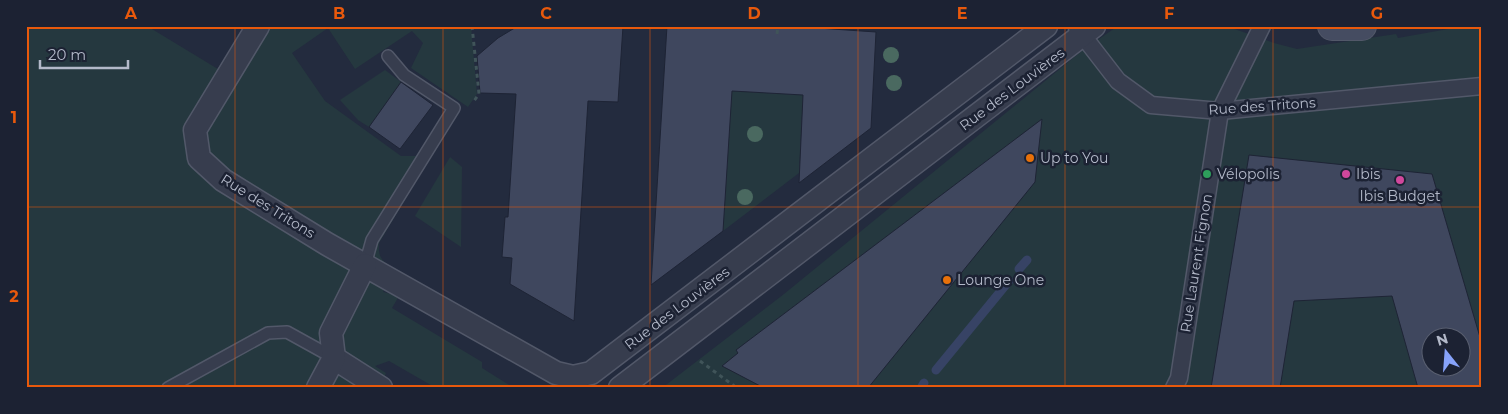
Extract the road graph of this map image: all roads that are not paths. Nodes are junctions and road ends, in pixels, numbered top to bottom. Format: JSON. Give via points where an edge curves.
{"nodes":[{"id":1,"x":258,"y":26,"type":"edge"},
{"id":2,"x":1046,"y":26,"type":"edge"},
{"id":3,"x":1262,"y":26,"type":"edge"},
{"id":4,"x":1332,"y":26,"type":"edge"},
{"id":5,"x":1362,"y":26,"type":"edge"},
{"id":6,"x":1084,"y":29,"type":"edge"},
{"id":7,"x":388,"y":56,"type":"dead end"},
{"id":8,"x":1482,"y":86,"type":"edge"},
{"id":9,"x":1220,"y":111,"type":"junction"},
{"id":10,"x":365,"y":265,"type":"junction"},
{"id":11,"x":334,"y":358,"type":"junction"},
{"id":12,"x":372,"y":385,"type":"edge"},
{"id":13,"x":168,"y":388,"type":"edge"},
{"id":14,"x":318,"y":388,"type":"edge"},
{"id":15,"x":620,"y":388,"type":"edge"},
{"id":16,"x":1174,"y":388,"type":"edge"}],
"edges":[{"from":1,"to":10,"type":"street","name":"Rue des Tritons","via":[[194,130],[199,158],[223,180]]},
{"from":2,"to":10,"type":"street","name":"Rue des Louvières","via":[[591,373],[573,378],[556,373]]},
{"from":3,"to":9,"type":"street","name":"Rue Laurent Fignon"},
{"from":4,"to":5,"type":"main road"},
{"from":6,"to":9,"type":"street","name":"Rue des Tritons","via":[[1118,81],[1151,105]]},
{"from":6,"to":15,"type":"street","name":"Rue des Louvières"},
{"from":7,"to":10,"type":"lane","via":[[404,75],[454,108],[372,240]]},
{"from":8,"to":9,"type":"street","name":"Rue des Tritons"},
{"from":9,"to":16,"type":"street","name":"Rue Laurent Fignon","via":[[1179,378]]},
{"from":10,"to":11,"type":"street","via":[[331,333]]},
{"from":11,"to":12,"type":"street"},
{"from":11,"to":13,"type":"lane","via":[[286,332],[268,333]]},
{"from":11,"to":14,"type":"street"}]}
